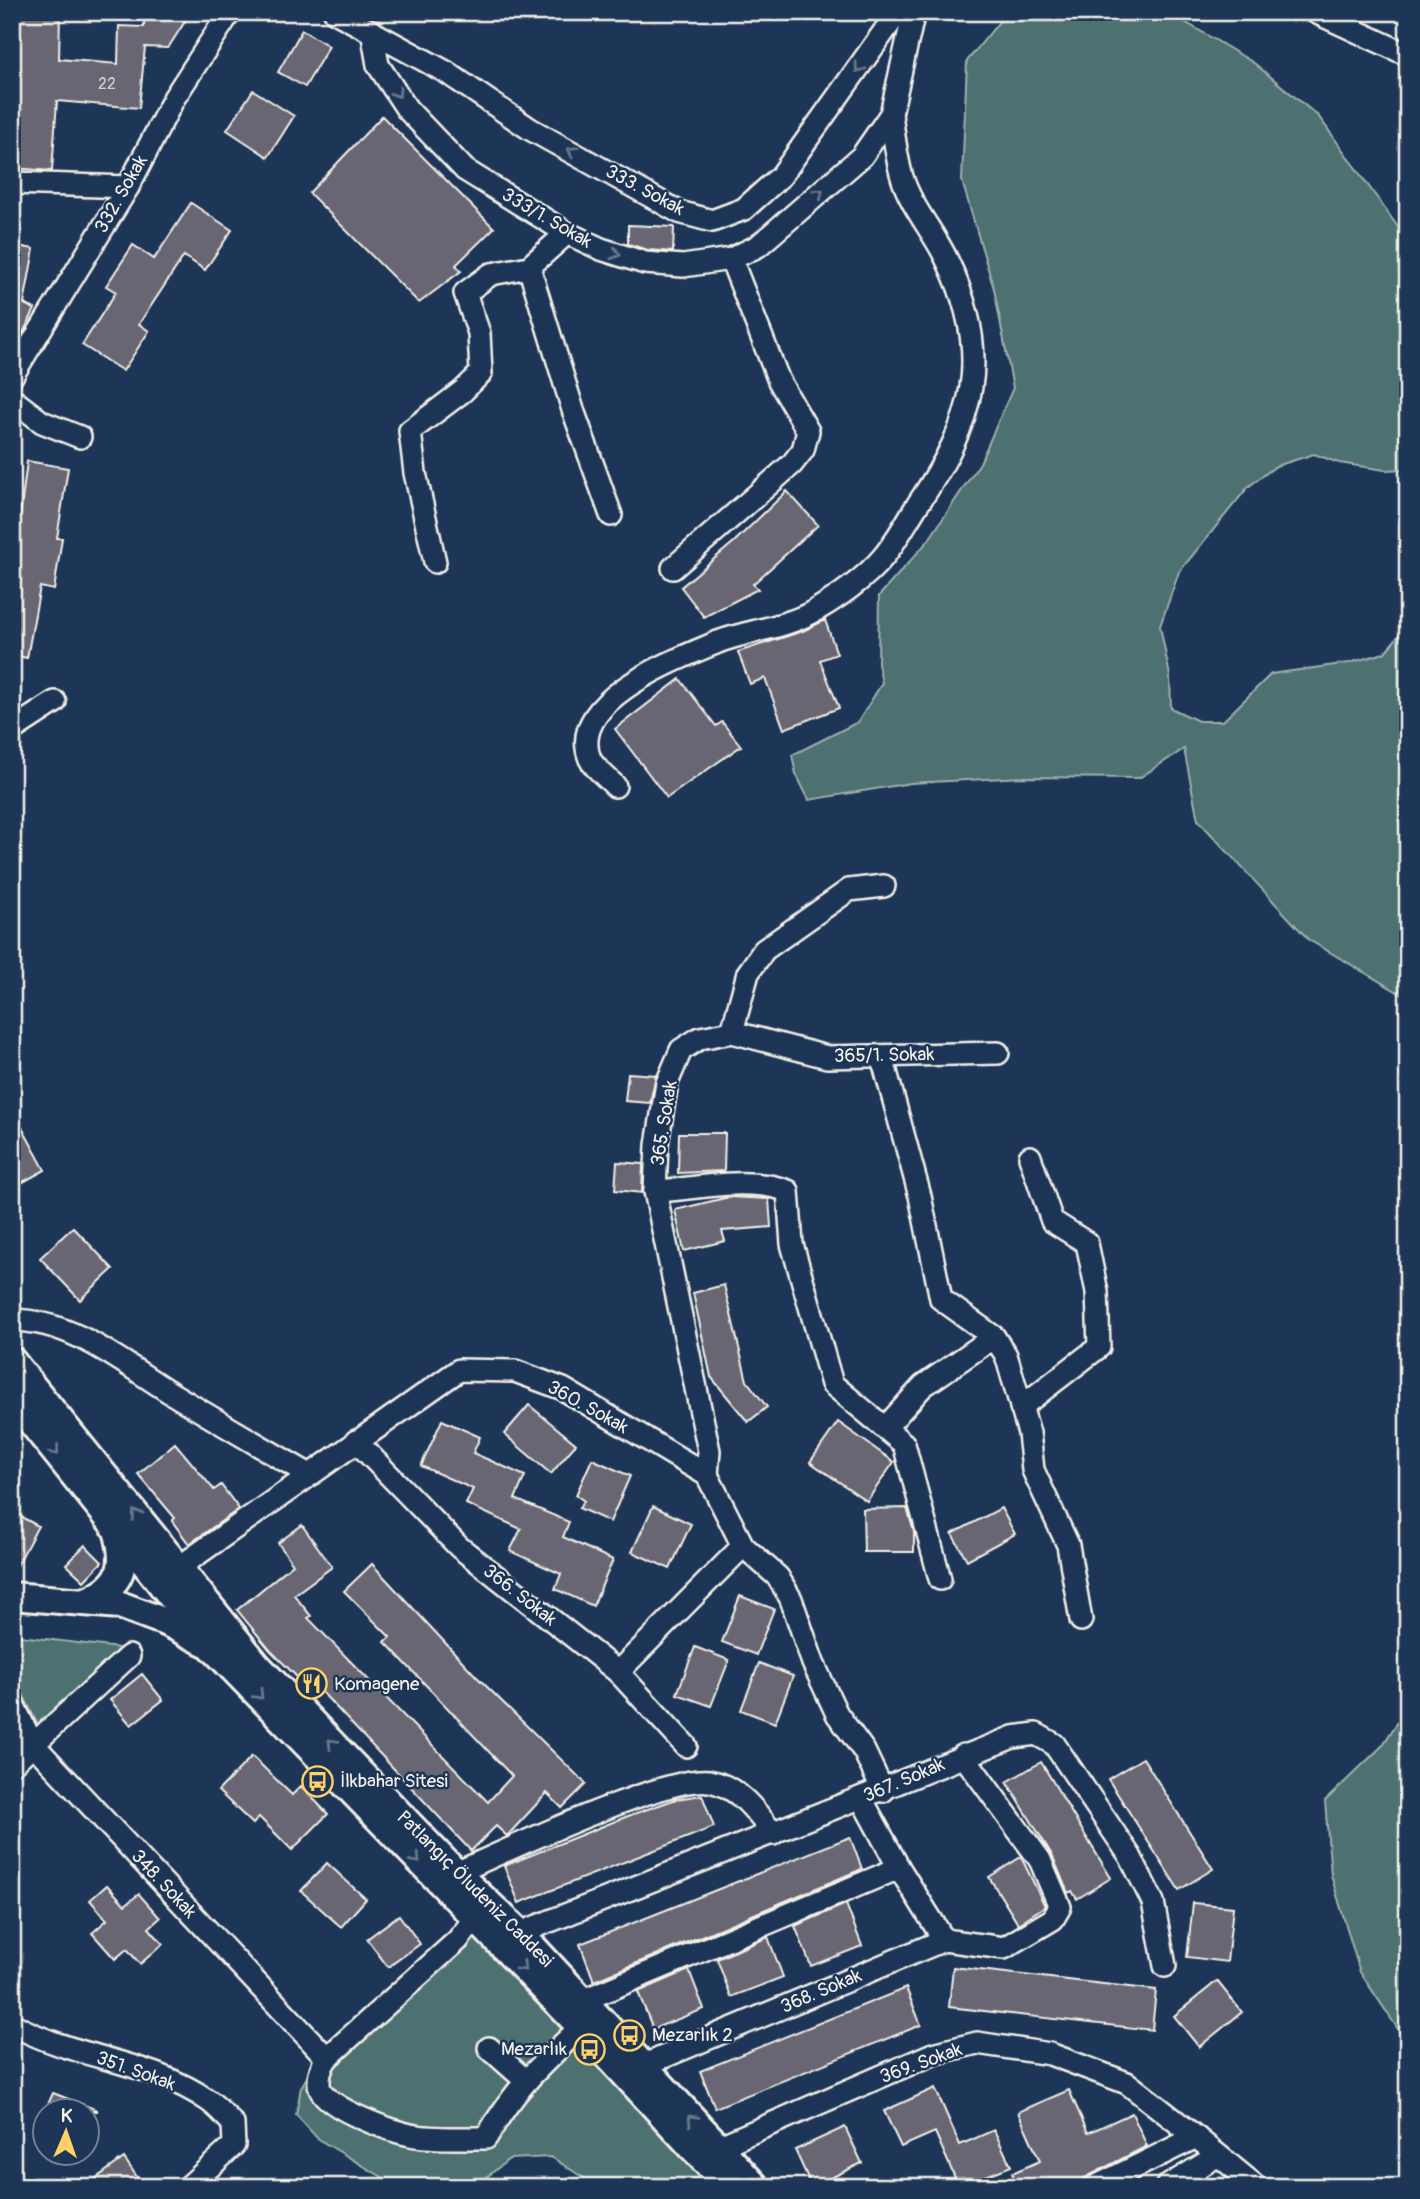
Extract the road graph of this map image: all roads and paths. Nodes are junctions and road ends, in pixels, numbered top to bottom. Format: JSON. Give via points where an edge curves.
{"nodes":[{"id":1,"x":230,"y":12,"type":"edge"},
{"id":2,"x":335,"y":12,"type":"edge"},
{"id":3,"x":898,"y":12,"type":"edge"},
{"id":4,"x":914,"y":12,"type":"edge"},
{"id":5,"x":1315,"y":12,"type":"edge"},
{"id":6,"x":372,"y":31,"type":"junction"},
{"id":7,"x":1408,"y":55,"type":"edge"},
{"id":8,"x":891,"y":114,"type":"junction"},
{"id":9,"x":12,"y":183,"type":"edge"},
{"id":10,"x":128,"y":187,"type":"junction"},
{"id":11,"x":567,"y":233,"type":"junction"},
{"id":12,"x":731,"y":259,"type":"junction"},
{"id":13,"x":529,"y":267,"type":"junction"},
{"id":14,"x":12,"y":376,"type":"edge"},
{"id":15,"x":12,"y":400,"type":"edge"},
{"id":16,"x":80,"y":437,"type":"dead end"},
{"id":17,"x":611,"y":515,"type":"dead end"},
{"id":18,"x":435,"y":562,"type":"dead end"},
{"id":19,"x":673,"y":568,"type":"dead end"},
{"id":20,"x":55,"y":702,"type":"dead end"},
{"id":21,"x":12,"y":730,"type":"edge"},
{"id":22,"x":615,"y":786,"type":"dead end"},
{"id":23,"x":884,"y":886,"type":"dead end"},
{"id":24,"x":732,"y":1032,"type":"junction"},
{"id":25,"x":998,"y":1053,"type":"dead end"},
{"id":26,"x":882,"y":1057,"type":"junction"},
{"id":27,"x":1030,"y":1157,"type":"dead end"},
{"id":28,"x":655,"y":1191,"type":"junction"},
{"id":29,"x":12,"y":1320,"type":"edge"},
{"id":30,"x":994,"y":1337,"type":"junction"},
{"id":31,"x":12,"y":1361,"type":"edge"},
{"id":32,"x":12,"y":1398,"type":"edge"},
{"id":33,"x":1021,"y":1407,"type":"junction"},
{"id":34,"x":885,"y":1427,"type":"junction"},
{"id":35,"x":356,"y":1441,"type":"junction"},
{"id":36,"x":310,"y":1475,"type":"junction"},
{"id":37,"x":707,"y":1475,"type":"junction"},
{"id":38,"x":116,"y":1524,"type":"junction"},
{"id":39,"x":743,"y":1546,"type":"junction"},
{"id":40,"x":170,"y":1574,"type":"junction"},
{"id":41,"x":940,"y":1579,"type":"dead end"},
{"id":42,"x":12,"y":1596,"type":"edge"},
{"id":43,"x":86,"y":1601,"type":"junction"},
{"id":44,"x":120,"y":1605,"type":"junction"},
{"id":45,"x":1081,"y":1620,"type":"dead end"},
{"id":46,"x":211,"y":1646,"type":"junction"},
{"id":47,"x":129,"y":1656,"type":"dead end"},
{"id":48,"x":618,"y":1672,"type":"junction"},
{"id":49,"x":12,"y":1702,"type":"edge"},
{"id":50,"x":32,"y":1743,"type":"junction"},
{"id":51,"x":686,"y":1746,"type":"dead end"},
{"id":52,"x":963,"y":1755,"type":"junction"},
{"id":53,"x":12,"y":1764,"type":"edge"},
{"id":54,"x":883,"y":1791,"type":"junction"},
{"id":55,"x":861,"y":1798,"type":"junction"},
{"id":56,"x":774,"y":1834,"type":"junction"},
{"id":57,"x":899,"y":1868,"type":"junction"},
{"id":58,"x":456,"y":1872,"type":"junction"},
{"id":59,"x":474,"y":1919,"type":"junction"},
{"id":60,"x":520,"y":1933,"type":"junction"},
{"id":61,"x":944,"y":1940,"type":"junction"},
{"id":62,"x":1165,"y":1966,"type":"dead end"},
{"id":63,"x":583,"y":2000,"type":"junction"},
{"id":64,"x":12,"y":2024,"type":"edge"},
{"id":65,"x":581,"y":2027,"type":"junction"},
{"id":66,"x":489,"y":2048,"type":"dead end"},
{"id":67,"x":325,"y":2061,"type":"junction"},
{"id":68,"x":642,"y":2066,"type":"junction"},
{"id":69,"x":525,"y":2080,"type":"junction"},
{"id":70,"x":1196,"y":2137,"type":"junction"},
{"id":71,"x":718,"y":2147,"type":"junction"},
{"id":72,"x":1217,"y":2156,"type":"junction"},
{"id":73,"x":188,"y":2187,"type":"edge"},
{"id":74,"x":729,"y":2187,"type":"edge"},
{"id":75,"x":756,"y":2187,"type":"edge"},
{"id":76,"x":1095,"y":2187,"type":"edge"},
{"id":77,"x":1166,"y":2187,"type":"edge"},
{"id":78,"x":1257,"y":2187,"type":"edge"}],
"edges":[{"from":1,"to":10,"type":"street","name":"332. Sokak","via":[[174,98]]},
{"from":2,"to":6,"type":"street","name":"333. Sokak"},
{"from":3,"to":6,"type":"street","name":"333. Sokak","one_way":true,"via":[[781,177],[744,208],[712,221],[679,212],[530,129],[446,72]]},
{"from":4,"to":8,"type":"street","name":"333/1. Sokak"},
{"from":5,"to":7,"type":"street"},
{"from":6,"to":11,"type":"street","name":"333/1. Sokak","one_way":true,"via":[[378,65],[407,108],[465,170]]},
{"from":12,"to":8,"type":"street","name":"333/1. Sokak","one_way":true,"via":[[783,227],[862,156]]},
{"from":8,"to":22,"type":"street","via":[[902,178],[947,260],[966,310],[974,347],[972,394],[961,429],[939,474],[884,557],[849,587],[808,615],[719,642],[631,683],[598,709],[587,733],[590,760]]},
{"from":9,"to":10,"type":"street"},
{"from":10,"to":14,"type":"street","name":"332. Sokak"},
{"from":11,"to":12,"type":"street","name":"333/1. Sokak","one_way":true,"via":[[645,263],[684,266]]},
{"from":11,"to":13,"type":"street"},
{"from":12,"to":19,"type":"street","via":[[779,381],[808,431],[803,450],[792,464]]},
{"from":13,"to":17,"type":"street"},
{"from":13,"to":18,"type":"street","via":[[491,274],[465,293],[479,333],[481,373],[410,431]]},
{"from":15,"to":16,"type":"street","via":[[42,422]]},
{"from":20,"to":21,"type":"street"},
{"from":23,"to":24,"type":"street","via":[[849,890],[764,950],[748,973]]},
{"from":24,"to":26,"type":"street","name":"365/1. Sokak","via":[[827,1056]]},
{"from":24,"to":28,"type":"street","name":"365. Sokak","via":[[700,1038],[681,1050],[667,1083]]},
{"from":25,"to":26,"type":"street","name":"365/1. Sokak"},
{"from":26,"to":30,"type":"street","via":[[920,1196],[941,1299]]},
{"from":27,"to":33,"type":"street","via":[[1052,1221],[1087,1243],[1097,1292],[1099,1347]]},
{"from":28,"to":34,"type":"street","via":[[753,1183],[788,1191],[792,1244],[832,1384]]},
{"from":28,"to":37,"type":"street","name":"365. Sokak","via":[[709,1451]]},
{"from":29,"to":36,"type":"street","via":[[37,1321],[93,1342]]},
{"from":30,"to":33,"type":"street","via":[[1006,1355]]},
{"from":30,"to":34,"type":"street","via":[[923,1386]]},
{"from":40,"to":31,"type":"main road","name":"Patlangıç Öludeniz Caddesi","one_way":true},
{"from":32,"to":38,"type":"main road","name":"Patlangıç Öludeniz Caddesi","one_way":true},
{"from":33,"to":45,"type":"street","via":[[1033,1470],[1068,1545]]},
{"from":34,"to":41,"type":"street","via":[[904,1444]]},
{"from":35,"to":36,"type":"street","name":"360. Sokak"},
{"from":35,"to":37,"type":"street","name":"360. Sokak","via":[[459,1370],[515,1370],[564,1389]]},
{"from":35,"to":48,"type":"street","name":"366. Sokak","via":[[459,1548]]},
{"from":36,"to":40,"type":"street","name":"360. Sokak"},
{"from":37,"to":39,"type":"street"},
{"from":38,"to":40,"type":"main road","name":"Patlangıç Öludeniz Caddesi"},
{"from":38,"to":43,"type":"main road","via":[[122,1554],[116,1582],[110,1590]]},
{"from":39,"to":48,"type":"street"},
{"from":39,"to":54,"type":"street","via":[[778,1577],[791,1599],[837,1714],[864,1751]]},
{"from":40,"to":44,"type":"main road"},
{"from":40,"to":46,"type":"main road","name":"Patlangıç Öludeniz Caddesi"},
{"from":58,"to":40,"type":"main road","name":"Patlangıç Öludeniz Caddesi","one_way":true},
{"from":42,"to":43,"type":"main road"},
{"from":43,"to":44,"type":"main road"},
{"from":44,"to":46,"type":"main road"},
{"from":46,"to":59,"type":"main road","name":"Patlangıç Öludeniz Caddesi","one_way":true},
{"from":47,"to":50,"type":"street"},
{"from":48,"to":51,"type":"street","name":"366. Sokak"},
{"from":49,"to":50,"type":"street","name":"348. Sokak"},
{"from":50,"to":53,"type":"street"},
{"from":50,"to":67,"type":"street","name":"348. Sokak"},
{"from":52,"to":54,"type":"street","name":"367. Sokak"},
{"from":52,"to":61,"type":"street","via":[[1040,1860],[1060,1907],[1053,1919],[1004,1948]]},
{"from":52,"to":62,"type":"street","name":"367. Sokak","via":[[1036,1734],[1054,1744],[1130,1856],[1153,1902]]},
{"from":54,"to":55,"type":"street","name":"367. Sokak"},
{"from":55,"to":56,"type":"street","name":"367. Sokak"},
{"from":55,"to":57,"type":"street"},
{"from":56,"to":58,"type":"street","via":[[754,1807],[727,1787],[707,1781],[629,1801]]},
{"from":56,"to":60,"type":"street","name":"367. Sokak"},
{"from":57,"to":61,"type":"street"},
{"from":57,"to":63,"type":"street"},
{"from":58,"to":60,"type":"main road","name":"Patlangıç Öludeniz Caddesi"},
{"from":59,"to":65,"type":"main road","name":"Patlangıç Öludeniz Caddesi","one_way":true},
{"from":59,"to":67,"type":"street"},
{"from":60,"to":63,"type":"main road","name":"Patlangıç Öludeniz Caddesi"},
{"from":61,"to":68,"type":"street","name":"368. Sokak"},
{"from":63,"to":68,"type":"main road","name":"Patlangıç Öludeniz Caddesi"},
{"from":64,"to":73,"type":"street","name":"351. Sokak","via":[[37,2038],[158,2075],[209,2101],[233,2124],[234,2145]]},
{"from":65,"to":69,"type":"street"},
{"from":65,"to":74,"type":"main road","name":"Patlangıç Öludeniz Caddesi"},
{"from":66,"to":69,"type":"street"},
{"from":67,"to":69,"type":"street","via":[[319,2080],[327,2098],[386,2129],[416,2136],[486,2138]]},
{"from":71,"to":68,"type":"main road","name":"Patlangıç Öludeniz Caddesi","one_way":true},
{"from":70,"to":71,"type":"street","name":"369. Sokak","via":[[1127,2084],[1050,2054],[977,2043],[933,2054]]},
{"from":70,"to":72,"type":"street","name":"369. Sokak"},
{"from":70,"to":76,"type":"street"},
{"from":71,"to":75,"type":"main road","name":"Patlangıç Öludeniz Caddesi"},
{"from":72,"to":77,"type":"street"},
{"from":72,"to":78,"type":"street","name":"369. Sokak"}]}
